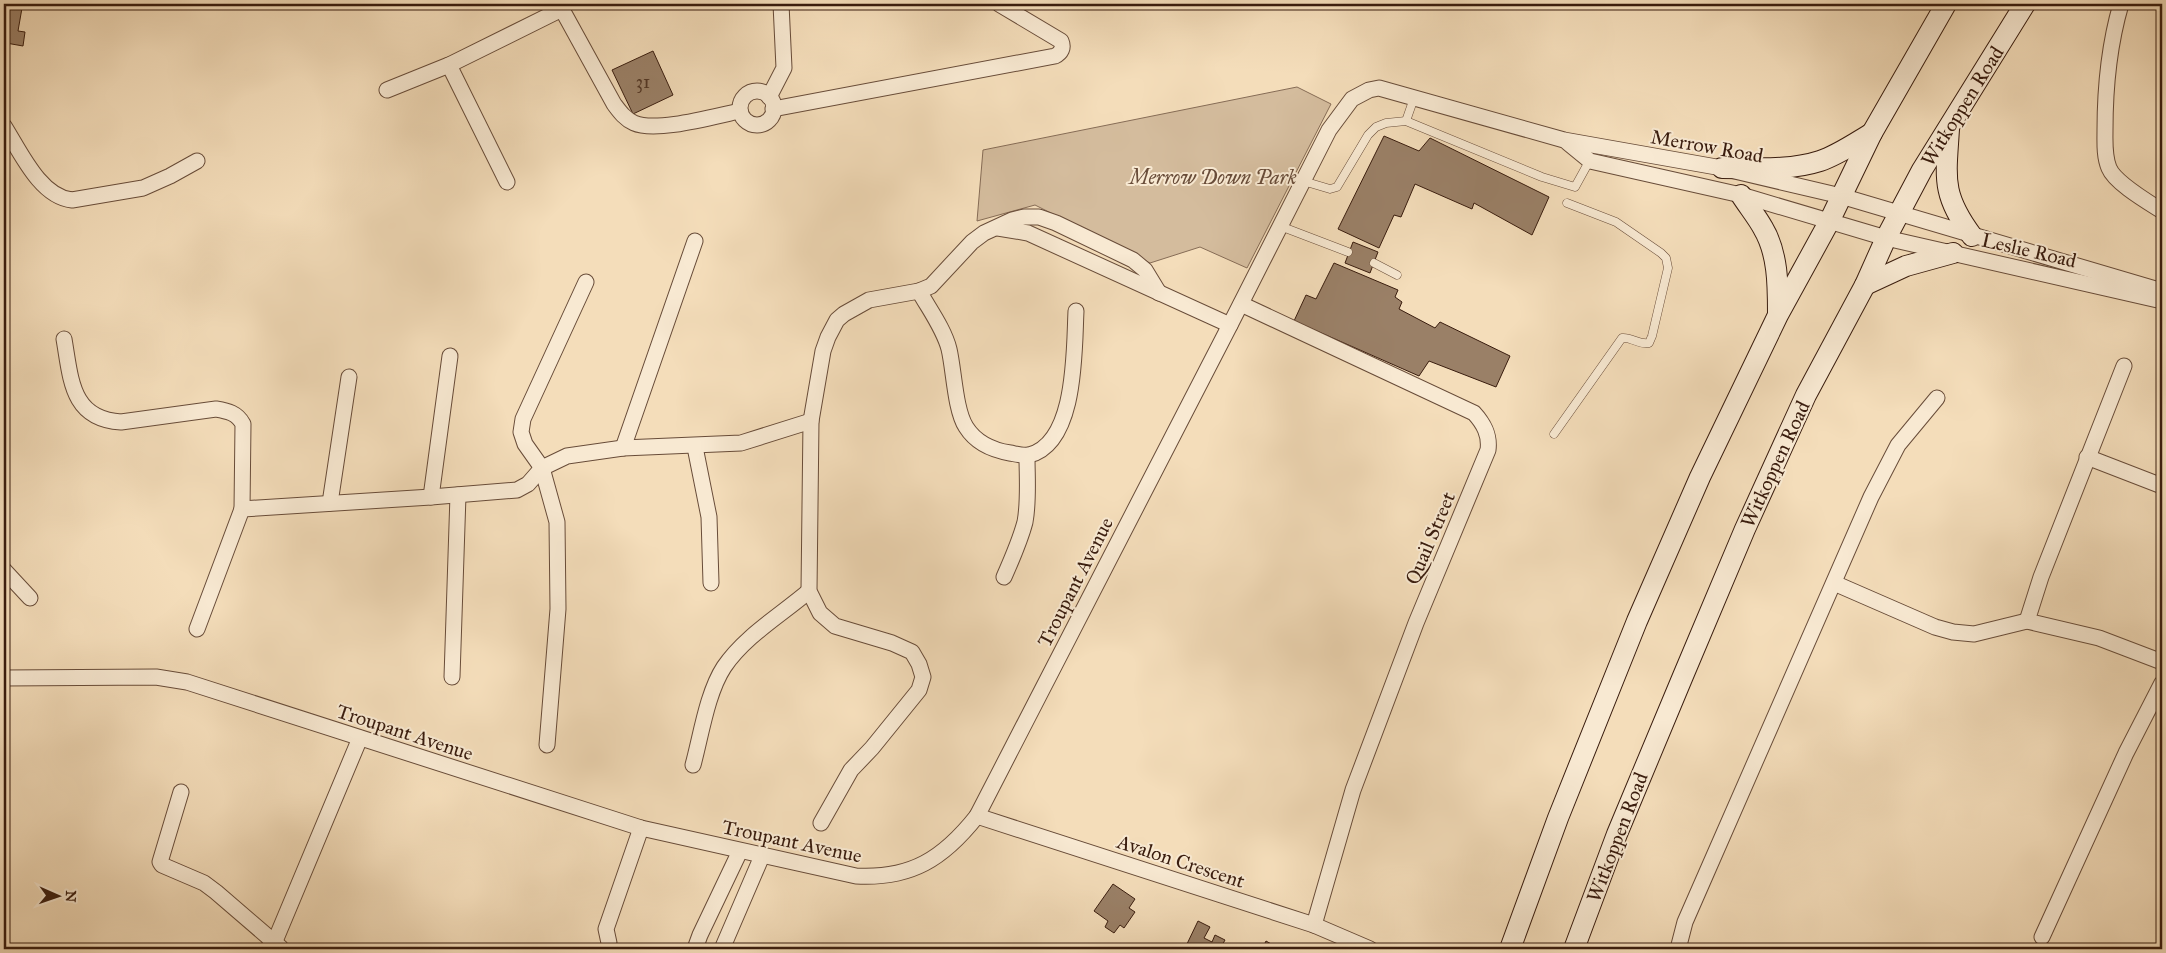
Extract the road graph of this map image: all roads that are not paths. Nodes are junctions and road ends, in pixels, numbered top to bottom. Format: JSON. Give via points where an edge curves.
{"nodes":[{"id":1,"x":781,"y":4,"type":"edge"},
{"id":2,"x":999,"y":4,"type":"edge"},
{"id":3,"x":1946,"y":4,"type":"edge"},
{"id":4,"x":2026,"y":4,"type":"edge"},
{"id":5,"x":2121,"y":4,"type":"edge"},
{"id":6,"x":560,"y":6,"type":"edge"},
{"id":7,"x":449,"y":65,"type":"junction"},
{"id":8,"x":1379,"y":88,"type":"joint"},
{"id":9,"x":387,"y":90,"type":"dead end"},
{"id":10,"x":1414,"y":98,"type":"junction"},
{"id":11,"x":771,"y":103,"type":"junction"},
{"id":12,"x":740,"y":111,"type":"junction"},
{"id":13,"x":1406,"y":121,"type":"junction"},
{"id":14,"x":1949,"y":124,"type":"junction"},
{"id":15,"x":4,"y":126,"type":"edge"},
{"id":16,"x":1872,"y":133,"type":"junction"},
{"id":17,"x":1592,"y":154,"type":"junction"},
{"id":18,"x":197,"y":161,"type":"dead end"},
{"id":19,"x":1722,"y":168,"type":"junction"},
{"id":20,"x":1303,"y":181,"type":"junction"},
{"id":21,"x":507,"y":182,"type":"dead end"},
{"id":22,"x":1741,"y":195,"type":"junction"},
{"id":23,"x":1841,"y":196,"type":"junction"},
{"id":24,"x":1567,"y":202,"type":"dead end"},
{"id":25,"x":2162,"y":212,"type":"edge"},
{"id":26,"x":1899,"y":213,"type":"junction"},
{"id":27,"x":1829,"y":222,"type":"junction"},
{"id":28,"x":1280,"y":226,"type":"junction"},
{"id":29,"x":1972,"y":236,"type":"junction"},
{"id":30,"x":1886,"y":238,"type":"junction"},
{"id":31,"x":695,"y":241,"type":"dead end"},
{"id":32,"x":1348,"y":252,"type":"dead end"},
{"id":33,"x":1953,"y":253,"type":"junction"},
{"id":34,"x":1374,"y":263,"type":"dead end"},
{"id":35,"x":1397,"y":275,"type":"dead end"},
{"id":36,"x":586,"y":282,"type":"dead end"},
{"id":37,"x":1865,"y":285,"type":"junction"},
{"id":38,"x":919,"y":291,"type":"junction"},
{"id":39,"x":2162,"y":291,"type":"edge"},
{"id":40,"x":2162,"y":301,"type":"edge"},
{"id":41,"x":1241,"y":304,"type":"junction"},
{"id":42,"x":1076,"y":311,"type":"dead end"},
{"id":43,"x":1778,"y":315,"type":"junction"},
{"id":44,"x":1230,"y":325,"type":"junction"},
{"id":45,"x":64,"y":339,"type":"dead end"},
{"id":46,"x":450,"y":356,"type":"dead end"},
{"id":47,"x":2124,"y":366,"type":"dead end"},
{"id":48,"x":349,"y":377,"type":"dead end"},
{"id":49,"x":1936,"y":398,"type":"dead end"},
{"id":50,"x":811,"y":421,"type":"junction"},
{"id":51,"x":1554,"y":434,"type":"dead end"},
{"id":52,"x":695,"y":447,"type":"junction"},
{"id":53,"x":622,"y":448,"type":"junction"},
{"id":54,"x":1027,"y":456,"type":"junction"},
{"id":55,"x":2087,"y":457,"type":"junction"},
{"id":56,"x":542,"y":468,"type":"junction"},
{"id":57,"x":2162,"y":486,"type":"edge"},
{"id":58,"x":458,"y":495,"type":"junction"},
{"id":59,"x":431,"y":497,"type":"junction"},
{"id":60,"x":330,"y":503,"type":"junction"},
{"id":61,"x":242,"y":509,"type":"junction"},
{"id":62,"x":4,"y":570,"type":"edge"},
{"id":63,"x":1004,"y":577,"type":"dead end"},
{"id":64,"x":710,"y":583,"type":"dead end"},
{"id":65,"x":1834,"y":583,"type":"junction"},
{"id":66,"x":809,"y":591,"type":"junction"},
{"id":67,"x":30,"y":598,"type":"dead end"},
{"id":68,"x":2027,"y":621,"type":"junction"},
{"id":69,"x":197,"y":629,"type":"dead end"},
{"id":70,"x":2162,"y":662,"type":"edge"},
{"id":71,"x":452,"y":677,"type":"dead end"},
{"id":72,"x":4,"y":678,"type":"edge"},
{"id":73,"x":2162,"y":683,"type":"edge"},
{"id":74,"x":360,"y":738,"type":"junction"},
{"id":75,"x":547,"y":745,"type":"dead end"},
{"id":76,"x":693,"y":766,"type":"dead end"},
{"id":77,"x":181,"y":792,"type":"dead end"},
{"id":78,"x":977,"y":816,"type":"junction"},
{"id":79,"x":821,"y":823,"type":"dead end"},
{"id":80,"x":641,"y":828,"type":"junction"},
{"id":81,"x":740,"y":851,"type":"junction"},
{"id":82,"x":762,"y":856,"type":"junction"},
{"id":83,"x":1314,"y":925,"type":"junction"},
{"id":84,"x":2042,"y":937,"type":"dead end"},
{"id":85,"x":609,"y":943,"type":"dead end"},
{"id":86,"x":275,"y":947,"type":"edge"},
{"id":87,"x":697,"y":949,"type":"edge"},
{"id":88,"x":722,"y":949,"type":"edge"},
{"id":89,"x":1370,"y":949,"type":"edge"},
{"id":90,"x":1510,"y":949,"type":"edge"},
{"id":91,"x":1574,"y":949,"type":"edge"},
{"id":92,"x":1678,"y":949,"type":"edge"}],
"edges":[{"from":1,"to":11,"type":"street","via":[[784,68]]},
{"from":2,"to":11,"type":"street","via":[[1061,41],[1060,53]]},
{"from":3,"to":16,"type":"main road"},
{"from":4,"to":14,"type":"main road","name":"Witkoppen Road"},
{"from":5,"to":25,"type":"street","via":[[2108,65],[2105,148],[2109,169],[2117,179]]},
{"from":6,"to":7,"type":"street"},
{"from":6,"to":12,"type":"street","via":[[614,104],[625,118],[635,124],[655,127]]},
{"from":7,"to":9,"type":"street"},
{"from":7,"to":21,"type":"street"},
{"from":8,"to":10,"type":"street","name":"Merrow Road"},
{"from":8,"to":20,"type":"street","name":"Troupant Avenue","via":[[1352,99],[1342,110],[1328,130]]},
{"from":10,"to":13,"type":"lane"},
{"from":10,"to":17,"type":"street","name":"Merrow Road","via":[[1564,140]]},
{"from":11,"to":12,"type":"street","via":[[761,92],[749,93],[743,99]]},
{"from":11,"to":12,"type":"street","via":[[767,122],[758,125],[745,120]]},
{"from":13,"to":17,"type":"lane","via":[[1542,177],[1575,187]]},
{"from":13,"to":20,"type":"lane","via":[[1386,123],[1372,131],[1337,187],[1330,189]]},
{"from":14,"to":26,"type":"main road","name":"Witkoppen Road"},
{"from":14,"to":29,"type":"main road","via":[[1949,194],[1958,216]]},
{"from":15,"to":18,"type":"street","via":[[43,187],[62,199],[143,188]]},
{"from":16,"to":19,"type":"main road","via":[[1812,163],[1780,168]]},
{"from":16,"to":23,"type":"main road"},
{"from":17,"to":19,"type":"street","name":"Merrow Road"},
{"from":17,"to":22,"type":"street","name":"Merrow Road"},
{"from":19,"to":23,"type":"street","name":"Merrow Road"},
{"from":20,"to":28,"type":"street","name":"Troupant Avenue"},
{"from":22,"to":27,"type":"street","name":"Merrow Road"},
{"from":22,"to":43,"type":"main road","via":[[1763,227],[1772,248]]},
{"from":23,"to":26,"type":"street","name":"Merrow Road"},
{"from":23,"to":27,"type":"main road"},
{"from":24,"to":51,"type":"lane","via":[[1616,222],[1661,253],[1668,268],[1649,343],[1622,338]]},
{"from":26,"to":29,"type":"street","name":"Leslie Road"},
{"from":26,"to":30,"type":"main road","name":"Witkoppen Road"},
{"from":27,"to":30,"type":"street","name":"Leslie Road"},
{"from":27,"to":43,"type":"main road"},
{"from":28,"to":32,"type":"lane"},
{"from":28,"to":41,"type":"street","name":"Troupant Avenue"},
{"from":29,"to":39,"type":"street","name":"Leslie Road"},
{"from":30,"to":33,"type":"street","name":"Leslie Road"},
{"from":30,"to":37,"type":"main road","name":"Witkoppen Road"},
{"from":31,"to":53,"type":"street"},
{"from":33,"to":37,"type":"main road","via":[[1906,266]]},
{"from":33,"to":40,"type":"street","name":"Leslie Road"},
{"from":34,"to":35,"type":"lane"},
{"from":36,"to":56,"type":"street","via":[[524,419],[521,432],[525,444]]},
{"from":37,"to":91,"type":"main road","name":"Witkoppen Road","via":[[1806,395],[1745,529],[1617,834]]},
{"from":38,"to":44,"type":"street","via":[[931,286],[984,232],[1012,220],[1039,217],[1133,260],[1145,270],[1159,293]]},
{"from":38,"to":50,"type":"street","via":[[869,300],[837,320],[823,351]]},
{"from":38,"to":54,"type":"street","via":[[948,347],[960,414],[966,427],[988,447]]},
{"from":41,"to":44,"type":"street","name":"Troupant Avenue"},
{"from":41,"to":83,"type":"street","name":"Quail Street","via":[[1474,414],[1483,425],[1489,442],[1353,790]]},
{"from":42,"to":54,"type":"street","via":[[1070,399],[1064,417],[1047,444]]},
{"from":43,"to":90,"type":"main road","via":[[1700,477],[1636,621]]},
{"from":44,"to":78,"type":"street","name":"Troupant Avenue"},
{"from":45,"to":61,"type":"street","via":[[78,398],[84,409],[96,417],[121,422],[216,409],[230,411],[240,418],[243,424]]},
{"from":46,"to":59,"type":"street"},
{"from":47,"to":55,"type":"street"},
{"from":48,"to":60,"type":"street"},
{"from":49,"to":65,"type":"street","via":[[1914,423],[1886,466]]},
{"from":50,"to":52,"type":"street","via":[[748,442]]},
{"from":50,"to":66,"type":"street"},
{"from":52,"to":53,"type":"street"},
{"from":52,"to":64,"type":"street","via":[[709,517]]},
{"from":53,"to":56,"type":"street","via":[[566,456]]},
{"from":54,"to":63,"type":"street","via":[[1025,521]]},
{"from":55,"to":57,"type":"street"},
{"from":55,"to":68,"type":"street"},
{"from":56,"to":58,"type":"street","via":[[520,489]]},
{"from":56,"to":75,"type":"street","via":[[557,522],[558,609]]},
{"from":58,"to":59,"type":"street"},
{"from":58,"to":71,"type":"street"},
{"from":59,"to":60,"type":"street"},
{"from":60,"to":61,"type":"street"},
{"from":61,"to":69,"type":"street"},
{"from":62,"to":67,"type":"street"},
{"from":65,"to":68,"type":"street","via":[[1935,627],[1964,634]]},
{"from":65,"to":92,"type":"street","via":[[1685,922]]},
{"from":66,"to":76,"type":"street","via":[[739,648],[723,668],[712,693]]},
{"from":66,"to":79,"type":"street","via":[[820,613],[835,626],[912,652],[922,677],[918,690],[851,770]]},
{"from":68,"to":70,"type":"street","via":[[2099,638]]},
{"from":72,"to":74,"type":"street","name":"Troupant Avenue","via":[[170,679]]},
{"from":73,"to":84,"type":"street","via":[[2126,753]]},
{"from":74,"to":80,"type":"street","name":"Troupant Avenue"},
{"from":74,"to":86,"type":"street"},
{"from":77,"to":86,"type":"street","via":[[160,862],[216,892]]},
{"from":78,"to":82,"type":"street","name":"Troupant Avenue","via":[[960,838],[929,862],[913,870],[888,875],[856,876]]},
{"from":78,"to":83,"type":"street","name":"Avalon Crescent"},
{"from":80,"to":81,"type":"street","name":"Troupant Avenue"},
{"from":80,"to":85,"type":"street","via":[[606,929]]},
{"from":81,"to":82,"type":"street","name":"Troupant Avenue"},
{"from":81,"to":87,"type":"street","via":[[700,935]]},
{"from":82,"to":88,"type":"street"},
{"from":83,"to":89,"type":"street","name":"Avalon Crescent"}]}
